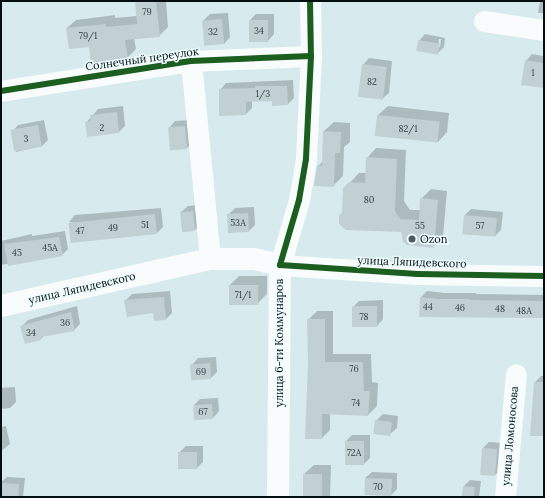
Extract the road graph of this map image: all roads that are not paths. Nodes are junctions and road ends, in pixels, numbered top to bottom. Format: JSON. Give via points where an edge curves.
{"nodes":[{"id":1,"x":310,"y":1,"type":"edge"},
{"id":2,"x":484,"y":21,"type":"dead end"},
{"id":3,"x":544,"y":30,"type":"edge"},
{"id":4,"x":311,"y":56,"type":"junction"},
{"id":5,"x":191,"y":61,"type":"junction"},
{"id":6,"x":1,"y":91,"type":"edge"},
{"id":7,"x":210,"y":259,"type":"junction"},
{"id":8,"x":280,"y":265,"type":"junction"},
{"id":9,"x":544,"y":276,"type":"edge"},
{"id":10,"x":1,"y":306,"type":"edge"},
{"id":11,"x":516,"y":374,"type":"dead end"},
{"id":12,"x":278,"y":497,"type":"edge"},
{"id":13,"x":505,"y":497,"type":"edge"}],
"edges":[{"from":1,"to":4,"type":"street","name":"улица 6-ти Коммунаров"},
{"from":2,"to":3,"type":"street"},
{"from":4,"to":5,"type":"street","name":"Солнечный переулок"},
{"from":4,"to":8,"type":"street","name":"улица 6-ти Коммунаров","via":[[306,158],[298,200]]},
{"from":5,"to":6,"type":"street","name":"Солнечный переулок"},
{"from":5,"to":7,"type":"street"},
{"from":7,"to":8,"type":"main road","name":"улица Ляпидевского","via":[[254,259]]},
{"from":7,"to":10,"type":"main road","name":"улица Ляпидевского"},
{"from":8,"to":9,"type":"street","name":"улица Ляпидевского","via":[[418,274]]},
{"from":8,"to":12,"type":"main road","name":"улица 6-ти Коммунаров"},
{"from":11,"to":13,"type":"street","name":"улица Ломоносова"}]}
